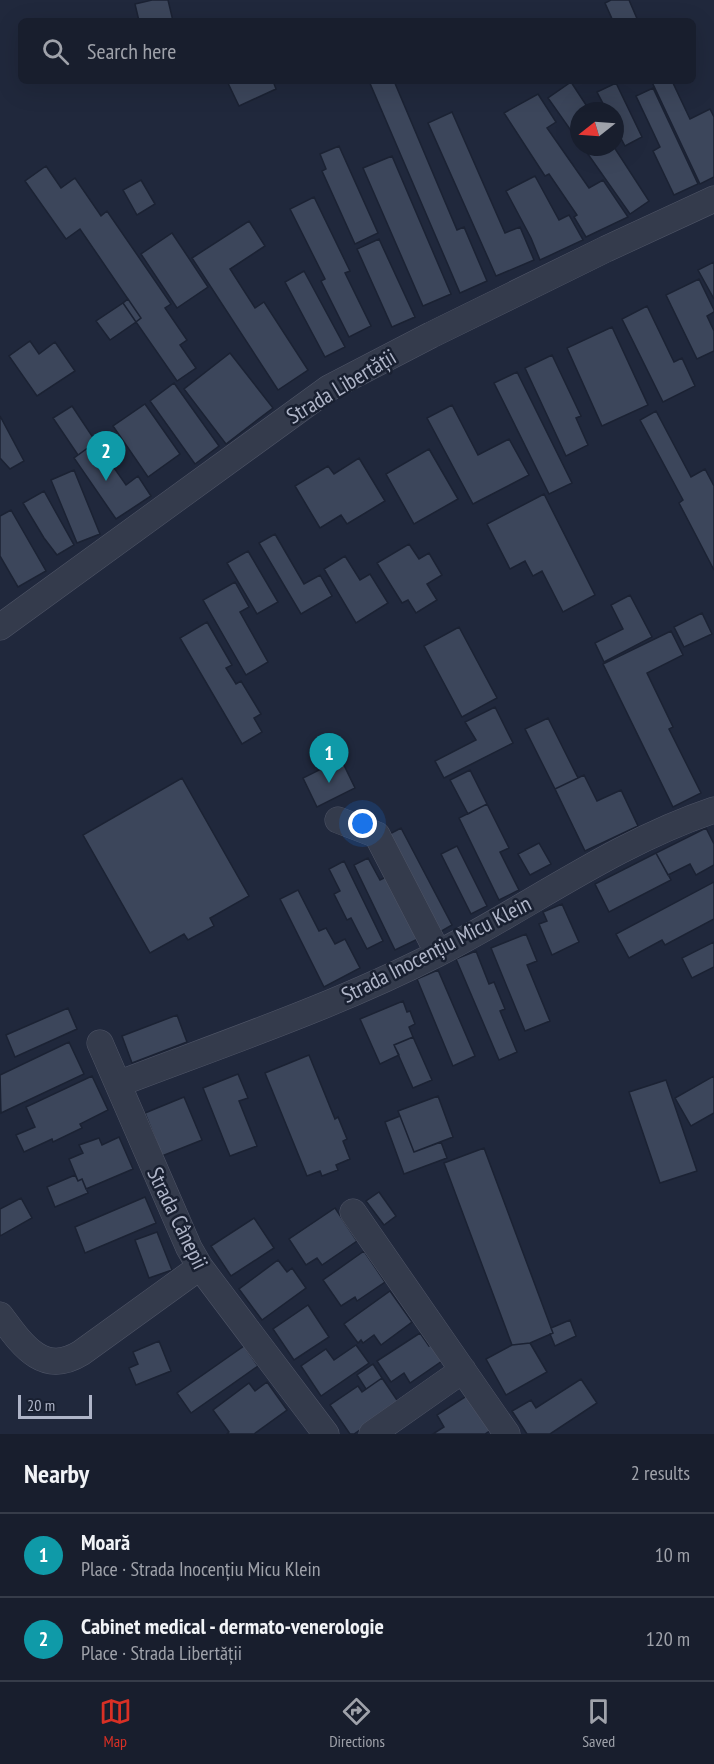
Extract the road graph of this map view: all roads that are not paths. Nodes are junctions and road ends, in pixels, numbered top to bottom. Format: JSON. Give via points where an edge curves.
{"nodes":[{"id":1,"x":714,"y":200,"type":"edge"},
{"id":2,"x":0,"y":627,"type":"edge"},
{"id":3,"x":714,"y":810,"type":"edge"},
{"id":4,"x":338,"y":820,"type":"dead end"},
{"id":5,"x":438,"y":953,"type":"junction"},
{"id":6,"x":100,"y":1043,"type":"dead end"},
{"id":7,"x":118,"y":1084,"type":"junction"},
{"id":8,"x":352,"y":1212,"type":"dead end"},
{"id":9,"x":200,"y":1267,"type":"junction"},
{"id":10,"x":0,"y":1315,"type":"edge"},
{"id":11,"x":463,"y":1370,"type":"junction"},
{"id":12,"x":326,"y":1434,"type":"edge"},
{"id":13,"x":372,"y":1434,"type":"edge"},
{"id":14,"x":507,"y":1434,"type":"edge"}],
"edges":[{"from":1,"to":2,"type":"street","name":"Strada Libertății","via":[[431,334],[329,387]]},
{"from":3,"to":5,"type":"street","name":"Strada Inocențiu Micu Klein","via":[[616,853]]},
{"from":4,"to":5,"type":"street","via":[[376,835]]},
{"from":5,"to":7,"type":"street","name":"Strada Inocențiu Micu Klein","via":[[346,996]]},
{"from":6,"to":7,"type":"street","name":"Strada Cânepii"},
{"from":7,"to":9,"type":"street","name":"Strada Cânepii"},
{"from":8,"to":11,"type":"street"},
{"from":9,"to":10,"type":"street","via":[[64,1362],[48,1361],[30,1351]]},
{"from":9,"to":12,"type":"street","name":"Strada Cânepii"},
{"from":11,"to":13,"type":"street"},
{"from":11,"to":14,"type":"street"}]}
